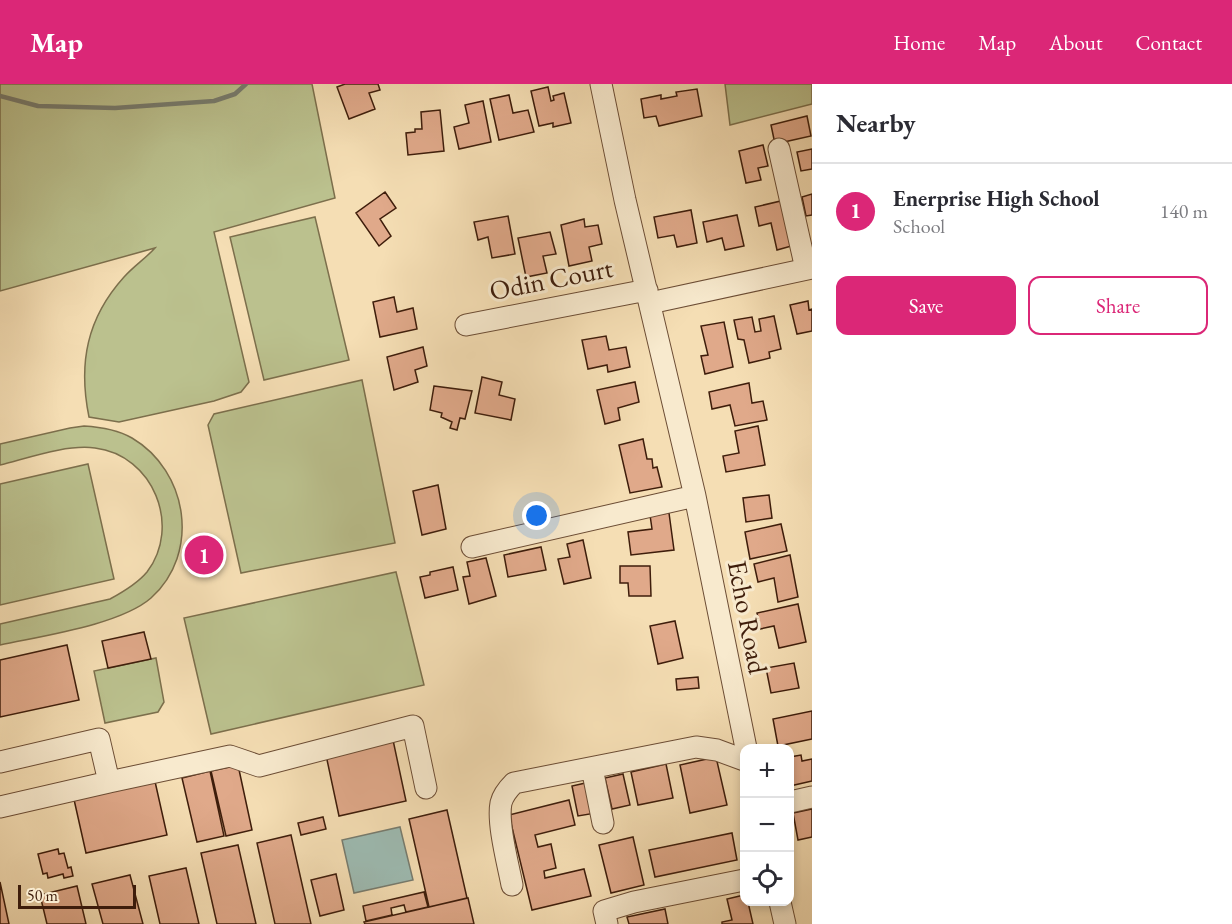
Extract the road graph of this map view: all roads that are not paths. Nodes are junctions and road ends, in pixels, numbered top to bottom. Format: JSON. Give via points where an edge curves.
{"nodes":[{"id":1,"x":601,"y":84,"type":"edge"},
{"id":2,"x":779,"y":149,"type":"dead end"},
{"id":3,"x":809,"y":269,"type":"edge"},
{"id":4,"x":648,"y":296,"type":"junction"},
{"id":5,"x":466,"y":325,"type":"dead end"},
{"id":6,"x":695,"y":496,"type":"junction"},
{"id":7,"x":472,"y":547,"type":"dead end"},
{"id":8,"x":745,"y":744,"type":"edge"},
{"id":9,"x":740,"y":759,"type":"edge"},
{"id":10,"x":0,"y":762,"type":"edge"},
{"id":11,"x":592,"y":768,"type":"junction"},
{"id":12,"x":109,"y":782,"type":"junction"},
{"id":13,"x":426,"y":788,"type":"dead end"},
{"id":14,"x":812,"y":797,"type":"edge"},
{"id":15,"x":794,"y":801,"type":"edge"},
{"id":16,"x":0,"y":807,"type":"edge"},
{"id":17,"x":603,"y":823,"type":"dead end"},
{"id":18,"x":740,"y":881,"type":"edge"},
{"id":19,"x":512,"y":885,"type":"dead end"},
{"id":20,"x":781,"y":906,"type":"edge"},
{"id":21,"x":607,"y":924,"type":"edge"},
{"id":22,"x":785,"y":924,"type":"edge"}],
"edges":[{"from":1,"to":4,"type":"street","name":"Echo Road"},
{"from":2,"to":3,"type":"street"},
{"from":3,"to":4,"type":"street"},
{"from":4,"to":5,"type":"street","name":"Odin Court"},
{"from":4,"to":6,"type":"street","name":"Echo Road"},
{"from":6,"to":7,"type":"street"},
{"from":6,"to":8,"type":"street","name":"Echo Road"},
{"from":9,"to":11,"type":"street","via":[[696,747]]},
{"from":10,"to":12,"type":"street","via":[[99,739]]},
{"from":11,"to":17,"type":"street"},
{"from":11,"to":19,"type":"street","via":[[514,783],[506,791],[500,815]]},
{"from":12,"to":13,"type":"street","via":[[230,756],[259,766],[413,726]]},
{"from":12,"to":16,"type":"street"},
{"from":14,"to":15,"type":"street"},
{"from":18,"to":21,"type":"street","via":[[604,911]]},
{"from":20,"to":22,"type":"street"}]}
